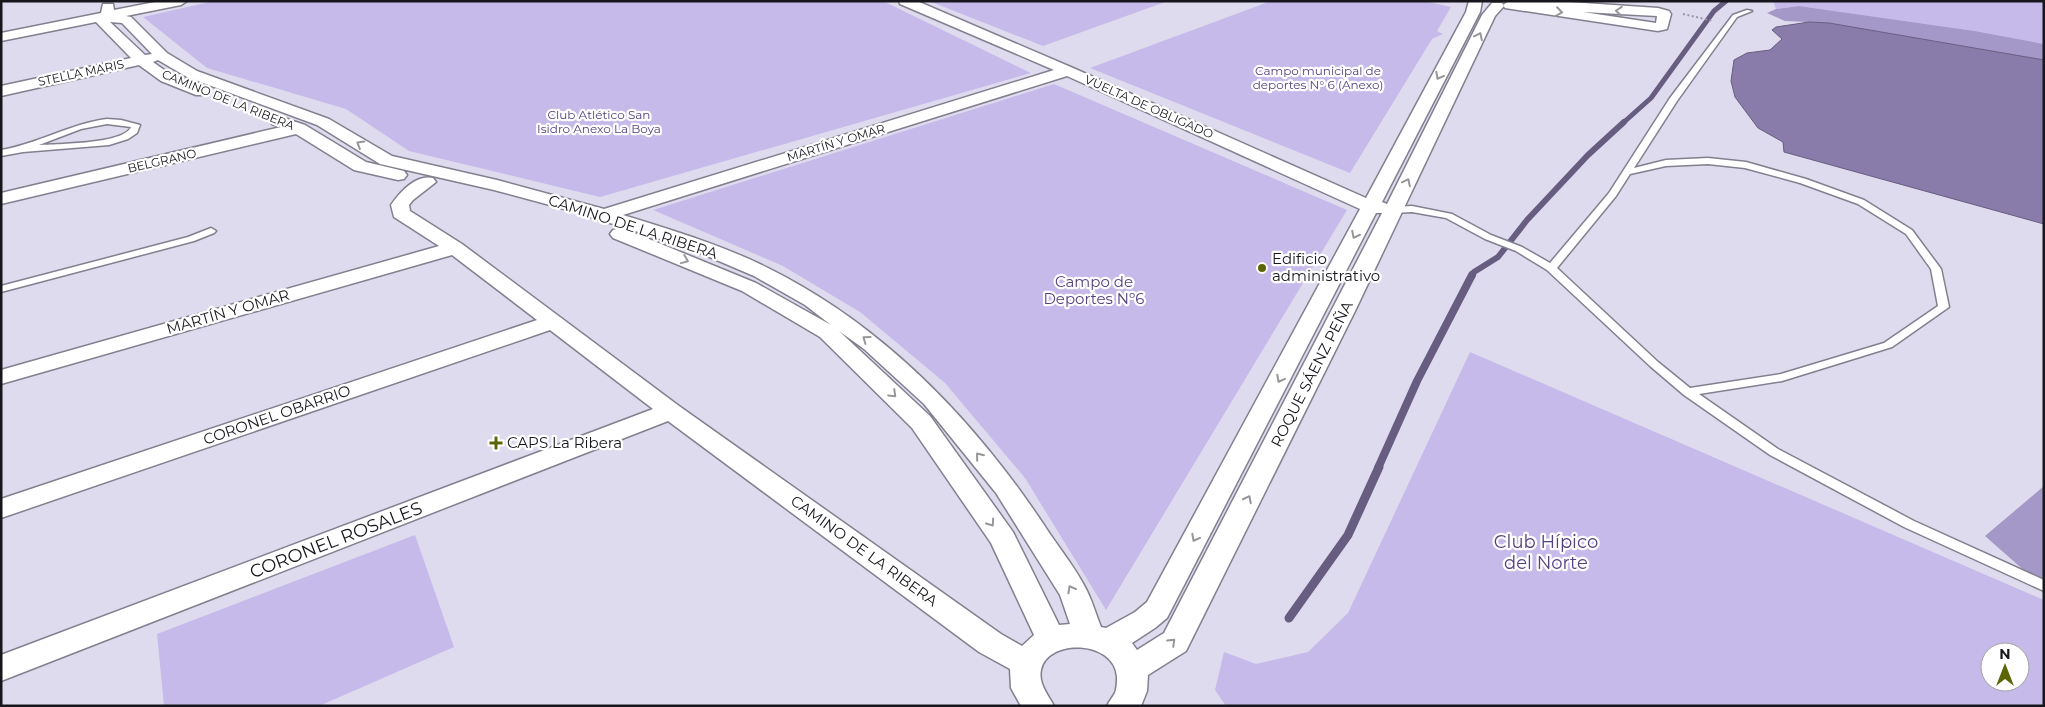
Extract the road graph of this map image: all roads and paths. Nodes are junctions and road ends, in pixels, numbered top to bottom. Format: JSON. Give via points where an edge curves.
{"nodes":[{"id":1,"x":181,"y":1,"type":"edge"},
{"id":2,"x":905,"y":1,"type":"edge"},
{"id":3,"x":1500,"y":3,"type":"edge"},
{"id":4,"x":108,"y":9,"type":"edge"},
{"id":5,"x":1749,"y":11,"type":"dead end"},
{"id":6,"x":1691,"y":16,"type":"dead end"},
{"id":7,"x":1717,"y":22,"type":"dead end"},
{"id":8,"x":4,"y":35,"type":"edge"},
{"id":9,"x":162,"y":56,"type":"junction"},
{"id":10,"x":141,"y":60,"type":"junction"},
{"id":11,"x":1068,"y":71,"type":"junction"},
{"id":12,"x":1,"y":91,"type":"edge"},
{"id":13,"x":323,"y":122,"type":"junction"},
{"id":14,"x":298,"y":128,"type":"junction"},
{"id":15,"x":23,"y":149,"type":"junction"},
{"id":16,"x":1,"y":153,"type":"edge"},
{"id":17,"x":1627,"y":172,"type":"junction"},
{"id":18,"x":427,"y":182,"type":"junction"},
{"id":19,"x":1,"y":199,"type":"edge"},
{"id":20,"x":1369,"y":206,"type":"junction"},
{"id":21,"x":1393,"y":210,"type":"junction"},
{"id":22,"x":604,"y":215,"type":"junction"},
{"id":23,"x":211,"y":231,"type":"dead end"},
{"id":24,"x":455,"y":248,"type":"junction"},
{"id":25,"x":1551,"y":268,"type":"junction"},
{"id":26,"x":1,"y":289,"type":"edge"},
{"id":27,"x":552,"y":322,"type":"junction"},
{"id":28,"x":1,"y":377,"type":"edge"},
{"id":29,"x":1688,"y":392,"type":"junction"},
{"id":30,"x":671,"y":411,"type":"junction"},
{"id":31,"x":1,"y":509,"type":"edge"},
{"id":32,"x":2044,"y":586,"type":"edge"},
{"id":33,"x":1099,"y":638,"type":"junction"},
{"id":34,"x":1052,"y":639,"type":"junction"},
{"id":35,"x":1027,"y":663,"type":"junction"},
{"id":36,"x":1,"y":668,"type":"edge"},
{"id":37,"x":1132,"y":670,"type":"junction"},
{"id":38,"x":1126,"y":705,"type":"edge"},
{"id":39,"x":1038,"y":706,"type":"edge"}],
"edges":[{"from":1,"to":4,"type":"street"},
{"from":2,"to":11,"type":"street","name":"VUELTA DE OBLIGADO"},
{"from":3,"to":3,"type":"street","one_way":true,"via":[[1658,26],[1662,26],[1664,14]]},
{"from":3,"to":20,"type":"street","name":"ROQUE SÁENZ PEÑA","one_way":true,"via":[[1474,12]]},
{"from":21,"to":3,"type":"street","name":"ROQUE SÁENZ PEÑA","one_way":true,"via":[[1490,15]]},
{"from":4,"to":8,"type":"street"},
{"from":4,"to":9,"type":"street","name":"CAMINO DE LA RIBERA","via":[[126,20]]},
{"from":4,"to":10,"type":"street","name":"CAMINO DE LA RIBERA","via":[[103,22]]},
{"from":5,"to":17,"type":"lane","via":[[1732,20],[1673,100]]},
{"from":6,"to":7,"type":"path"},
{"from":9,"to":10,"type":"street","name":"STELLA MARIS"},
{"from":9,"to":13,"type":"street","name":"CAMINO DE LA RIBERA","via":[[192,74]]},
{"from":10,"to":12,"type":"street","name":"STELLA MARIS"},
{"from":10,"to":14,"type":"street","name":"CAMINO DE LA RIBERA","via":[[166,78]]},
{"from":11,"to":20,"type":"street","name":"VUELTA DE OBLIGADO"},
{"from":11,"to":22,"type":"street","name":"MARTÍN Y OMAR"},
{"from":13,"to":14,"type":"street","name":"BELGRANO"},
{"from":22,"to":13,"type":"street","name":"CAMINO DE LA RIBERA","one_way":true,"via":[[497,184],[386,160]]},
{"from":14,"to":18,"type":"street","name":"CAMINO DE LA RIBERA","via":[[360,166]]},
{"from":14,"to":19,"type":"street","name":"BELGRANO"},
{"from":15,"to":15,"type":"lane","via":[[81,126],[106,120],[136,124],[134,131],[109,142]]},
{"from":15,"to":16,"type":"lane"},
{"from":17,"to":25,"type":"lane","via":[[1614,194]]},
{"from":17,"to":29,"type":"lane","via":[[1666,162],[1708,161],[1746,165],[1803,181],[1861,202],[1909,232],[1936,269],[1944,307],[1888,345],[1782,377]]},
{"from":18,"to":24,"type":"street","name":"CAMINO DE LA RIBERA","via":[[406,196],[400,205],[401,213]]},
{"from":18,"to":34,"type":"street","name":"CAMINO DE LA RIBERA","one_way":true,"via":[[621,234],[750,287],[828,332],[921,422],[1003,539]]},
{"from":20,"to":21,"type":"street","name":"VUELTA DE OBLIGADO"},
{"from":20,"to":33,"type":"street","name":"ROQUE SÁENZ PEÑA","one_way":true,"via":[[1157,610],[1145,620]]},
{"from":21,"to":25,"type":"lane","via":[[1412,209],[1449,216]]},
{"from":37,"to":21,"type":"street","name":"ROQUE SÁENZ PEÑA","one_way":true,"via":[[1175,642]]},
{"from":33,"to":22,"type":"street","name":"CAMINO DE LA RIBERA","one_way":true,"via":[[1005,487],[932,399],[872,344],[812,301],[761,272],[693,243]]},
{"from":23,"to":26,"type":"lane"},
{"from":24,"to":27,"type":"street","name":"CAMINO DE LA RIBERA"},
{"from":24,"to":28,"type":"street","name":"MARTÍN Y OMAR"},
{"from":25,"to":29,"type":"lane"},
{"from":27,"to":30,"type":"street","name":"CAMINO DE LA RIBERA"},
{"from":27,"to":31,"type":"street","name":"CORONEL OBARRIO"},
{"from":29,"to":32,"type":"lane","via":[[1774,452],[1909,524]]},
{"from":30,"to":35,"type":"street","name":"CAMINO DE LA RIBERA","via":[[990,643]]},
{"from":30,"to":36,"type":"street","name":"CORONEL ROSALES"},
{"from":33,"to":34,"type":"street","name":"ROQUE SÁENZ PEÑA","via":[[1070,634]]},
{"from":33,"to":37,"type":"street","via":[[1123,654]]},
{"from":34,"to":35,"type":"street","name":"ROQUE SÁENZ PEÑA","via":[[1036,649]]},
{"from":35,"to":39,"type":"street","via":[[1025,680]]},
{"from":37,"to":38,"type":"street","via":[[1133,687]]}]}
